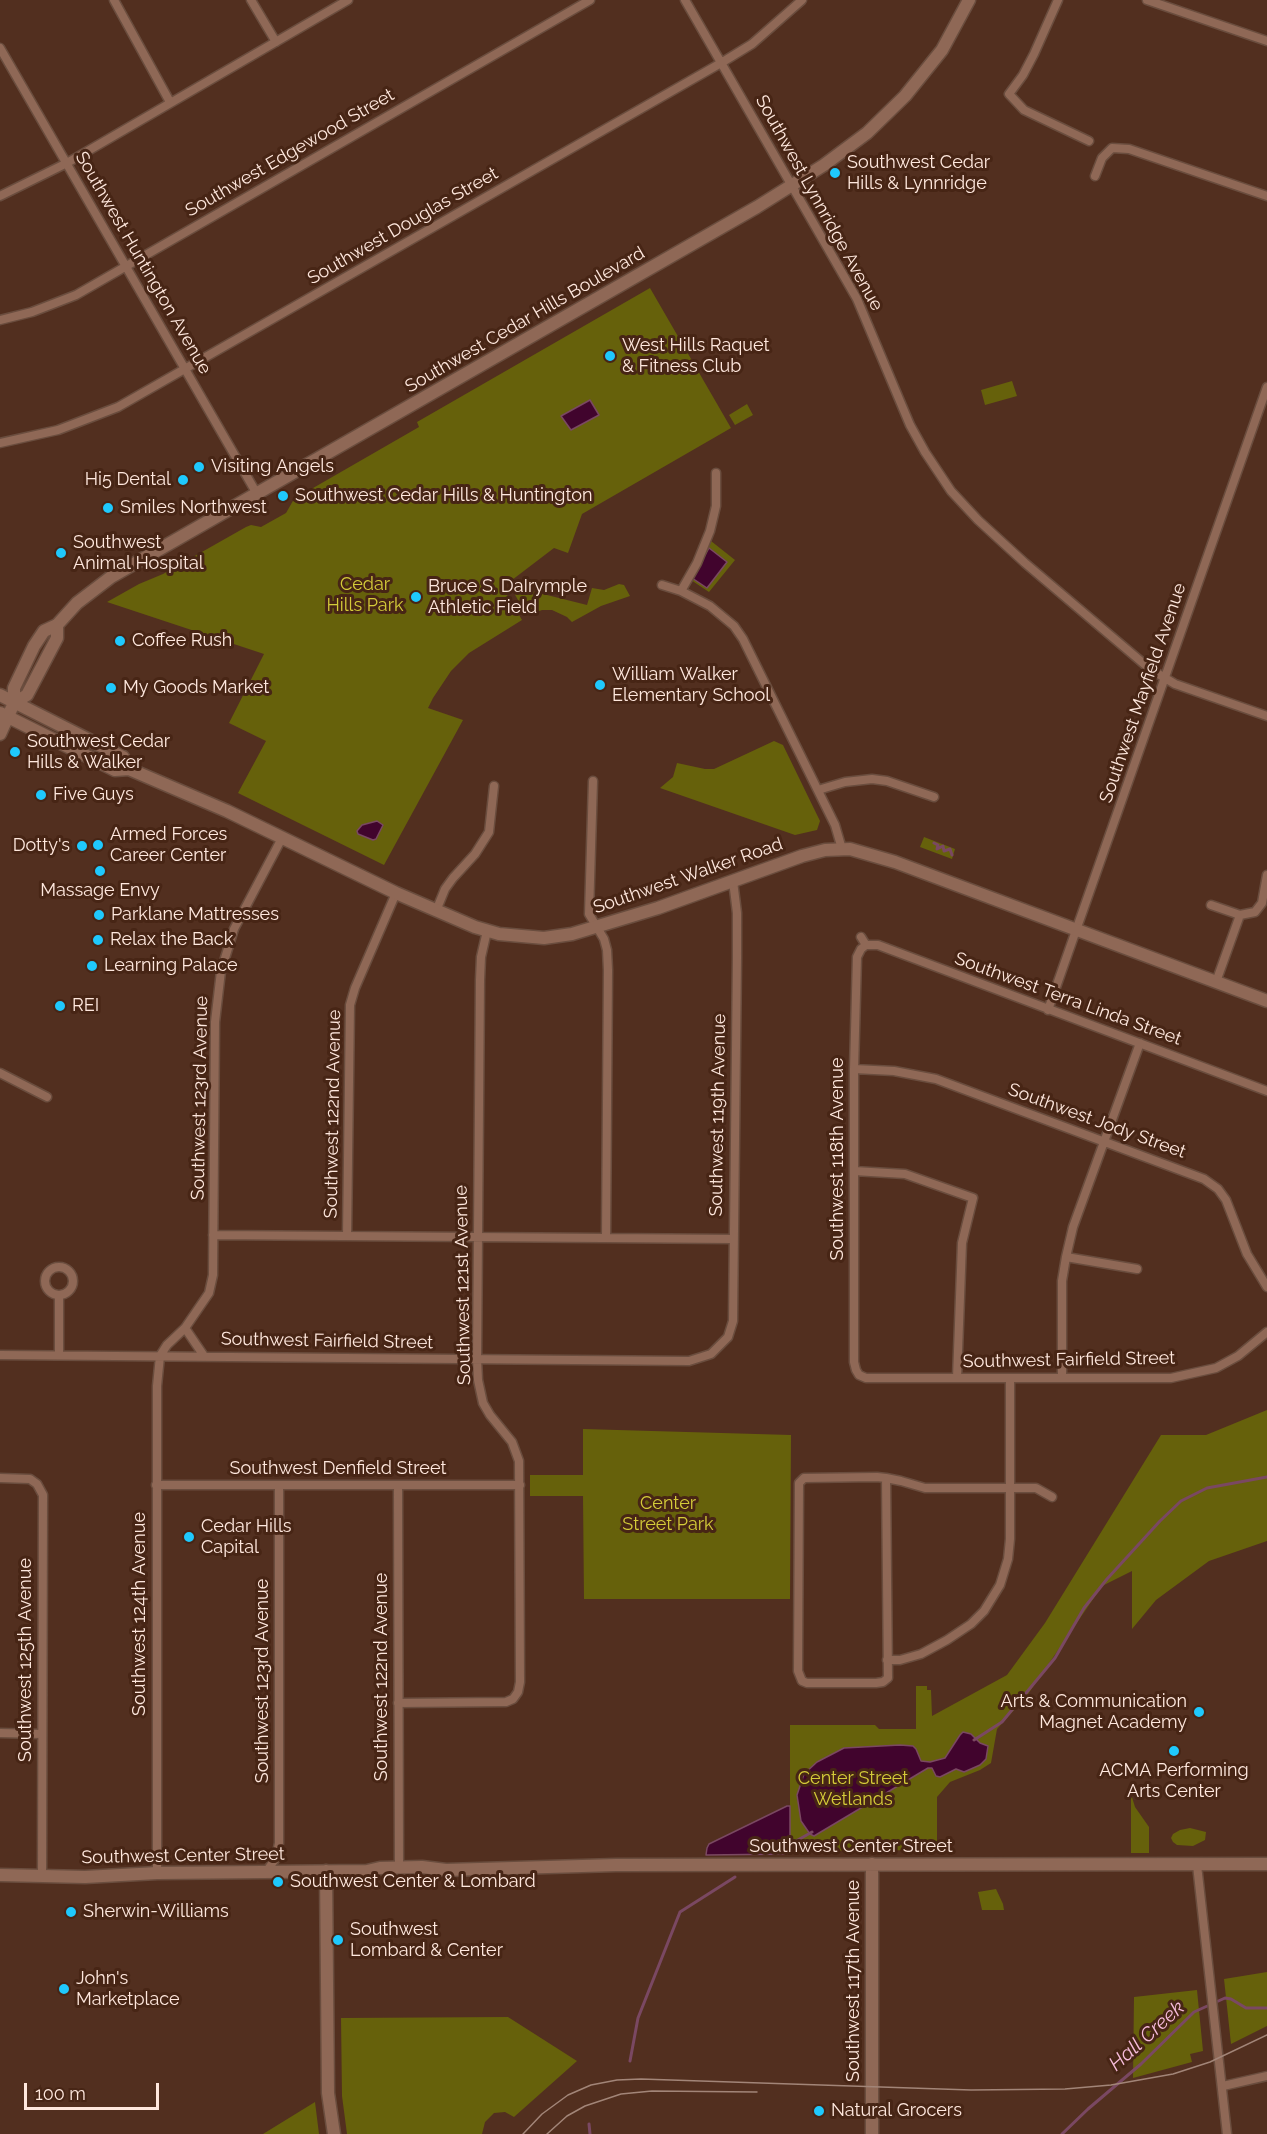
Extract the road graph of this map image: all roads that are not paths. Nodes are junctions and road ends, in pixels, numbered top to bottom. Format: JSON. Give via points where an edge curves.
{"nodes":[{"id":1,"x":114,"y":0,"type":"edge"},
{"id":2,"x":251,"y":0,"type":"edge"},
{"id":3,"x":348,"y":0,"type":"edge"},
{"id":4,"x":590,"y":0,"type":"edge"},
{"id":5,"x":685,"y":0,"type":"edge"},
{"id":6,"x":802,"y":0,"type":"edge"},
{"id":7,"x":969,"y":0,"type":"edge"},
{"id":8,"x":1058,"y":0,"type":"edge"},
{"id":9,"x":1147,"y":0,"type":"edge"},
{"id":10,"x":1267,"y":41,"type":"edge"},
{"id":11,"x":276,"y":42,"type":"junction"},
{"id":12,"x":0,"y":48,"type":"edge"},
{"id":13,"x":3,"y":60,"type":"edge"},
{"id":14,"x":722,"y":63,"type":"junction"},
{"id":15,"x":170,"y":102,"type":"junction"},
{"id":16,"x":1089,"y":141,"type":"dead end"},
{"id":17,"x":67,"y":163,"type":"junction"},
{"id":18,"x":1095,"y":176,"type":"dead end"},
{"id":19,"x":792,"y":186,"type":"junction"},
{"id":20,"x":0,"y":196,"type":"edge"},
{"id":21,"x":1267,"y":196,"type":"edge"},
{"id":22,"x":127,"y":266,"type":"junction"},
{"id":23,"x":0,"y":320,"type":"edge"},
{"id":24,"x":185,"y":369,"type":"junction"},
{"id":25,"x":1267,"y":387,"type":"edge"},
{"id":26,"x":0,"y":443,"type":"edge"},
{"id":27,"x":716,"y":473,"type":"dead end"},
{"id":28,"x":257,"y":494,"type":"junction"},
{"id":29,"x":662,"y":585,"type":"dead end"},
{"id":30,"x":681,"y":591,"type":"junction"},
{"id":31,"x":1165,"y":679,"type":"junction"},
{"id":32,"x":0,"y":696,"type":"edge"},
{"id":33,"x":14,"y":703,"type":"junction"},
{"id":34,"x":4,"y":715,"type":"edge"},
{"id":35,"x":1267,"y":716,"type":"edge"},
{"id":36,"x":0,"y":734,"type":"edge"},
{"id":37,"x":129,"y":769,"type":"junction"},
{"id":38,"x":593,"y":781,"type":"dead end"},
{"id":39,"x":494,"y":786,"type":"dead end"},
{"id":40,"x":818,"y":790,"type":"junction"},
{"id":41,"x":934,"y":797,"type":"dead end"},
{"id":42,"x":282,"y":838,"type":"junction"},
{"id":43,"x":842,"y":849,"type":"junction"},
{"id":44,"x":1267,"y":875,"type":"edge"},
{"id":45,"x":733,"y":881,"type":"junction"},
{"id":46,"x":396,"y":894,"type":"junction"},
{"id":47,"x":1211,"y":905,"type":"dead end"},
{"id":48,"x":436,"y":911,"type":"junction"},
{"id":49,"x":1240,"y":915,"type":"junction"},
{"id":50,"x":596,"y":928,"type":"junction"},
{"id":51,"x":1076,"y":930,"type":"junction"},
{"id":52,"x":487,"y":931,"type":"junction"},
{"id":53,"x":863,"y":941,"type":"joint"},
{"id":54,"x":1216,"y":982,"type":"junction"},
{"id":55,"x":1267,"y":1001,"type":"edge"},
{"id":56,"x":1048,"y":1010,"type":"junction"},
{"id":57,"x":1140,"y":1043,"type":"junction"},
{"id":58,"x":854,"y":1069,"type":"junction"},
{"id":59,"x":0,"y":1073,"type":"edge"},
{"id":60,"x":1267,"y":1091,"type":"edge"},
{"id":61,"x":47,"y":1097,"type":"dead end"},
{"id":62,"x":1104,"y":1142,"type":"junction"},
{"id":63,"x":854,"y":1171,"type":"junction"},
{"id":64,"x":213,"y":1235,"type":"junction"},
{"id":65,"x":347,"y":1236,"type":"junction"},
{"id":66,"x":477,"y":1236,"type":"junction"},
{"id":67,"x":606,"y":1238,"type":"junction"},
{"id":68,"x":734,"y":1239,"type":"junction"},
{"id":69,"x":1066,"y":1257,"type":"junction"},
{"id":70,"x":1137,"y":1269,"type":"dead end"},
{"id":71,"x":1267,"y":1287,"type":"edge"},
{"id":72,"x":59,"y":1296,"type":"dead end"},
{"id":73,"x":185,"y":1328,"type":"junction"},
{"id":74,"x":1267,"y":1332,"type":"edge"},
{"id":75,"x":721,"y":1346,"type":"joint"},
{"id":76,"x":0,"y":1354,"type":"edge"},
{"id":77,"x":59,"y":1355,"type":"junction"},
{"id":78,"x":160,"y":1356,"type":"junction"},
{"id":79,"x":204,"y":1356,"type":"junction"},
{"id":80,"x":477,"y":1359,"type":"junction"},
{"id":81,"x":859,"y":1375,"type":"joint"},
{"id":82,"x":1062,"y":1377,"type":"junction"},
{"id":83,"x":957,"y":1378,"type":"junction"},
{"id":84,"x":1010,"y":1378,"type":"junction"},
{"id":85,"x":0,"y":1478,"type":"edge"},
{"id":86,"x":886,"y":1478,"type":"junction"},
{"id":87,"x":156,"y":1485,"type":"junction"},
{"id":88,"x":520,"y":1485,"type":"junction"},
{"id":89,"x":279,"y":1486,"type":"junction"},
{"id":90,"x":398,"y":1486,"type":"junction"},
{"id":91,"x":1010,"y":1487,"type":"junction"},
{"id":92,"x":1052,"y":1497,"type":"dead end"},
{"id":93,"x":887,"y":1660,"type":"junction"},
{"id":94,"x":398,"y":1703,"type":"junction"},
{"id":95,"x":0,"y":1733,"type":"edge"},
{"id":96,"x":42,"y":1734,"type":"junction"},
{"id":97,"x":872,"y":1864,"type":"junction"},
{"id":98,"x":1267,"y":1864,"type":"edge"},
{"id":99,"x":1197,"y":1865,"type":"junction"},
{"id":100,"x":399,"y":1868,"type":"junction"},
{"id":101,"x":435,"y":1870,"type":"junction"},
{"id":102,"x":326,"y":1871,"type":"junction"},
{"id":103,"x":367,"y":1871,"type":"junction"},
{"id":104,"x":266,"y":1872,"type":"junction"},
{"id":105,"x":157,"y":1874,"type":"junction"},
{"id":106,"x":0,"y":1875,"type":"edge"},
{"id":107,"x":42,"y":1877,"type":"junction"},
{"id":108,"x":1267,"y":2076,"type":"edge"},
{"id":109,"x":1223,"y":2086,"type":"junction"},
{"id":110,"x":334,"y":2134,"type":"edge"},
{"id":111,"x":872,"y":2134,"type":"edge"},
{"id":112,"x":1227,"y":2134,"type":"edge"}],
"edges":[{"from":1,"to":15,"type":"street"},
{"from":2,"to":11,"type":"street"},
{"from":3,"to":11,"type":"street"},
{"from":4,"to":22,"type":"street","name":"Southwest Edgewood Street"},
{"from":5,"to":14,"type":"street","name":"Southwest Lynnridge Avenue"},
{"from":6,"to":14,"type":"street","name":"Southwest Douglas Street","via":[[752,44]]},
{"from":7,"to":19,"type":"main road","name":"Southwest Cedar Hills Boulevard","via":[[942,50],[905,96],[867,133]]},
{"from":8,"to":16,"type":"street","via":[[1034,54],[1009,94],[1024,110]]},
{"from":9,"to":10,"type":"street"},
{"from":11,"to":15,"type":"street"},
{"from":12,"to":13,"type":"street","name":"Southwest Huntington Avenue"},
{"from":13,"to":17,"type":"street","name":"Southwest Huntington Avenue"},
{"from":14,"to":19,"type":"street","name":"Southwest Lynnridge Avenue"},
{"from":14,"to":24,"type":"street","name":"Southwest Douglas Street"},
{"from":15,"to":17,"type":"street"},
{"from":17,"to":20,"type":"street"},
{"from":17,"to":22,"type":"street","name":"Southwest Huntington Avenue"},
{"from":18,"to":21,"type":"street","via":[[1102,158],[1112,148],[1129,149]]},
{"from":19,"to":28,"type":"main road","name":"Southwest Cedar Hills Boulevard"},
{"from":19,"to":31,"type":"street","name":"Southwest Lynnridge Avenue","via":[[857,299],[910,425],[951,491],[1025,563]]},
{"from":22,"to":23,"type":"street","name":"Southwest Edgewood Street","via":[[76,295]]},
{"from":22,"to":24,"type":"street","name":"Southwest Huntington Avenue"},
{"from":24,"to":26,"type":"street","name":"Southwest Douglas Street","via":[[118,407],[58,430]]},
{"from":24,"to":28,"type":"street","name":"Southwest Huntington Avenue"},
{"from":25,"to":31,"type":"street","name":"Southwest Mayfield Avenue"},
{"from":27,"to":30,"type":"street","via":[[716,506],[710,531]]},
{"from":28,"to":33,"type":"main road","name":"Southwest Cedar Hills Boulevard","via":[[111,577],[77,603],[57,625],[57,638],[27,695]]},
{"from":29,"to":30,"type":"street"},
{"from":30,"to":40,"type":"street","via":[[710,606],[743,639]]},
{"from":31,"to":35,"type":"street","name":"Southwest Lynnridge Avenue"},
{"from":31,"to":51,"type":"street","name":"Southwest Mayfield Avenue"},
{"from":32,"to":33,"type":"main road","name":"Southwest Walker Road"},
{"from":33,"to":34,"type":"main road","name":"Southwest Cedar Hills Boulevard"},
{"from":33,"to":37,"type":"main road","name":"Southwest Walker Road","via":[[123,757]]},
{"from":34,"to":36,"type":"main road","name":"Southwest Cedar Hills Boulevard"},
{"from":34,"to":37,"type":"main road","name":"Southwest Walker Road","via":[[115,770]]},
{"from":37,"to":42,"type":"main road","name":"Southwest Walker Road"},
{"from":38,"to":50,"type":"street","via":[[589,914]]},
{"from":39,"to":48,"type":"street","via":[[489,832],[445,889]]},
{"from":40,"to":41,"type":"street","via":[[872,779]]},
{"from":40,"to":43,"type":"street"},
{"from":42,"to":46,"type":"main road","name":"Southwest Walker Road"},
{"from":42,"to":64,"type":"street","name":"Southwest 123rd Avenue","via":[[234,929],[221,971],[215,1022]]},
{"from":43,"to":45,"type":"main road","name":"Southwest Walker Road","via":[[802,855]]},
{"from":43,"to":51,"type":"main road","name":"Southwest Walker Road","via":[[895,862]]},
{"from":44,"to":49,"type":"street","via":[[1262,903],[1256,912]]},
{"from":45,"to":50,"type":"main road","name":"Southwest Walker Road"},
{"from":45,"to":68,"type":"street","name":"Southwest 119th Avenue","via":[[737,935]]},
{"from":46,"to":48,"type":"main road","name":"Southwest Walker Road"},
{"from":46,"to":65,"type":"street","name":"Southwest 122nd Avenue","via":[[350,1005]]},
{"from":47,"to":49,"type":"street"},
{"from":48,"to":52,"type":"main road","name":"Southwest Walker Road"},
{"from":49,"to":54,"type":"street"},
{"from":50,"to":52,"type":"main road","name":"Southwest Walker Road","via":[[544,938]]},
{"from":50,"to":67,"type":"street","via":[[604,939],[608,970]]},
{"from":51,"to":54,"type":"main road","name":"Southwest Walker Road"},
{"from":51,"to":56,"type":"street","name":"Southwest Mayfield Avenue"},
{"from":52,"to":66,"type":"street","name":"Southwest 121st Avenue","via":[[480,980]]},
{"from":53,"to":56,"type":"street","name":"Southwest Terra Linda Street"},
{"from":53,"to":58,"type":"street","name":"Southwest 118th Avenue","via":[[857,957]]},
{"from":54,"to":55,"type":"main road","name":"Southwest Walker Road"},
{"from":56,"to":57,"type":"street","name":"Southwest Terra Linda Street"},
{"from":57,"to":60,"type":"street","name":"Southwest Terra Linda Street"},
{"from":57,"to":62,"type":"street"},
{"from":58,"to":62,"type":"street","name":"Southwest Jody Street","via":[[936,1079]]},
{"from":58,"to":63,"type":"street","name":"Southwest 118th Avenue"},
{"from":59,"to":61,"type":"street"},
{"from":62,"to":69,"type":"street"},
{"from":62,"to":71,"type":"street","name":"Southwest Jody Street","via":[[1204,1179],[1218,1189],[1247,1254]]},
{"from":63,"to":81,"type":"street","name":"Southwest 118th Avenue","via":[[854,1362]]},
{"from":63,"to":83,"type":"street","via":[[905,1174],[973,1198],[962,1243]]},
{"from":64,"to":65,"type":"street"},
{"from":64,"to":73,"type":"street","name":"Southwest 123rd Avenue","via":[[209,1293]]},
{"from":65,"to":66,"type":"street"},
{"from":66,"to":67,"type":"street"},
{"from":66,"to":80,"type":"street","name":"Southwest 121st Avenue"},
{"from":67,"to":68,"type":"street"},
{"from":68,"to":75,"type":"street","name":"Southwest 119th Avenue","via":[[733,1321]]},
{"from":69,"to":70,"type":"street"},
{"from":69,"to":82,"type":"street","via":[[1062,1281]]},
{"from":72,"to":77,"type":"street"},
{"from":73,"to":78,"type":"street","name":"Southwest 123rd Avenue"},
{"from":73,"to":79,"type":"street"},
{"from":74,"to":82,"type":"street","name":"Southwest Fairfield Street","via":[[1238,1356],[1193,1374],[1171,1378]]},
{"from":75,"to":80,"type":"street","name":"Southwest Fairfield Street","via":[[689,1361]]},
{"from":76,"to":77,"type":"street","name":"Southwest Fairfield Street"},
{"from":77,"to":78,"type":"street","name":"Southwest Fairfield Street"},
{"from":78,"to":79,"type":"street","name":"Southwest Fairfield Street"},
{"from":78,"to":87,"type":"street","name":"Southwest 124th Avenue"},
{"from":79,"to":80,"type":"street","name":"Southwest Fairfield Street"},
{"from":80,"to":88,"type":"street","name":"Southwest 121st Avenue","via":[[483,1403],[512,1442],[519,1461]]},
{"from":81,"to":83,"type":"street","name":"Southwest Fairfield Street"},
{"from":82,"to":84,"type":"street","name":"Southwest Fairfield Street"},
{"from":83,"to":84,"type":"street","name":"Southwest Fairfield Street"},
{"from":84,"to":91,"type":"street"},
{"from":85,"to":96,"type":"street","name":"Southwest 125th Avenue","via":[[30,1479],[43,1495]]},
{"from":86,"to":91,"type":"street","via":[[925,1488]]},
{"from":86,"to":93,"type":"street"},
{"from":86,"to":93,"type":"street","via":[[812,1476],[799,1483],[798,1671],[802,1682],[807,1683],[883,1682],[888,1678]]},
{"from":87,"to":89,"type":"street","name":"Southwest Denfield Street"},
{"from":87,"to":105,"type":"street","name":"Southwest 124th Avenue"},
{"from":88,"to":90,"type":"street","name":"Southwest Denfield Street"},
{"from":88,"to":94,"type":"street","name":"Southwest 121st Avenue","via":[[518,1692],[496,1704]]},
{"from":89,"to":90,"type":"street","name":"Southwest Denfield Street"},
{"from":89,"to":104,"type":"street","name":"Southwest 123rd Avenue","via":[[279,1843],[276,1858]]},
{"from":90,"to":94,"type":"street","name":"Southwest 122nd Avenue"},
{"from":91,"to":92,"type":"street","via":[[1039,1489]]},
{"from":91,"to":93,"type":"street","via":[[1008,1559],[1000,1585],[984,1611],[947,1641],[921,1654]]},
{"from":94,"to":100,"type":"street","name":"Southwest 122nd Avenue"},
{"from":95,"to":96,"type":"street"},
{"from":96,"to":107,"type":"street","name":"Southwest 125th Avenue"},
{"from":97,"to":99,"type":"main road","name":"Southwest Center Street"},
{"from":97,"to":101,"type":"main road","name":"Southwest Center Street"},
{"from":97,"to":111,"type":"main road","name":"Southwest 117th Avenue"},
{"from":98,"to":99,"type":"main road","name":"Southwest Center Street"},
{"from":99,"to":109,"type":"street"},
{"from":100,"to":101,"type":"main road","name":"Southwest Center Street"},
{"from":100,"to":103,"type":"main road","name":"Southwest Center Street"},
{"from":101,"to":103,"type":"main road","name":"Southwest Center Street","via":[[380,1874]]},
{"from":102,"to":103,"type":"main road","name":"Southwest Center Street"},
{"from":102,"to":104,"type":"main road","name":"Southwest Center Street"},
{"from":102,"to":110,"type":"main road","via":[[328,2093]]},
{"from":104,"to":105,"type":"main road","name":"Southwest Center Street"},
{"from":105,"to":107,"type":"main road","name":"Southwest Center Street"},
{"from":106,"to":107,"type":"main road","name":"Southwest Center Street"},
{"from":108,"to":109,"type":"street"},
{"from":109,"to":112,"type":"street"}]}
